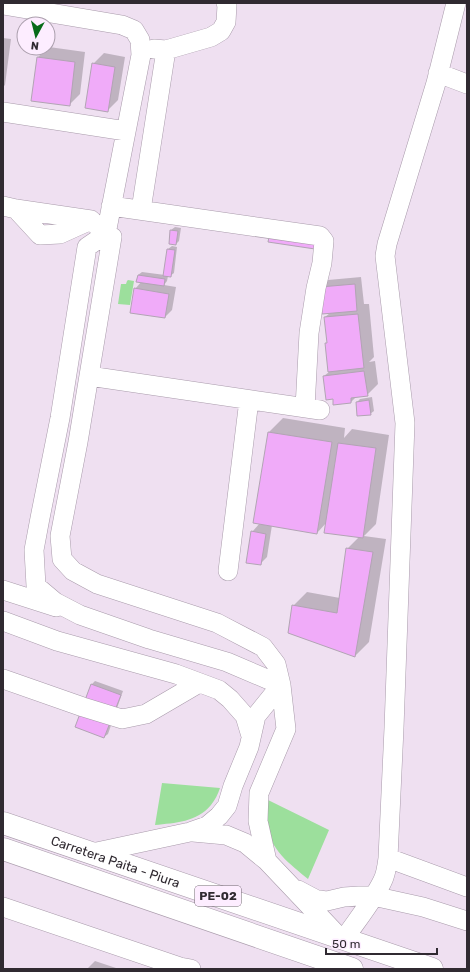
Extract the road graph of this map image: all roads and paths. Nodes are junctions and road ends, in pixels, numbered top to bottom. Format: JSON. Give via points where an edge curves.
{"nodes":[{"id":1,"x":226,"y":3,"type":"edge"},
{"id":2,"x":456,"y":3,"type":"edge"},
{"id":3,"x":3,"y":5,"type":"edge"},
{"id":4,"x":141,"y":48,"type":"junction"},
{"id":5,"x":166,"y":50,"type":"junction"},
{"id":6,"x":438,"y":73,"type":"junction"},
{"id":7,"x":467,"y":84,"type":"edge"},
{"id":8,"x":3,"y":112,"type":"edge"},
{"id":9,"x":126,"y":131,"type":"junction"},
{"id":10,"x":111,"y":206,"type":"junction"},
{"id":11,"x":7,"y":208,"type":"edge"},
{"id":12,"x":141,"y":210,"type":"junction"},
{"id":13,"x":106,"y":234,"type":"junction"},
{"id":14,"x":89,"y":376,"type":"junction"},
{"id":15,"x":249,"y":400,"type":"junction"},
{"id":16,"x":228,"y":571,"type":"dead end"},
{"id":17,"x":3,"y":590,"type":"edge"},
{"id":18,"x":88,"y":618,"type":"junction"},
{"id":19,"x":3,"y":621,"type":"edge"},
{"id":20,"x":3,"y":679,"type":"edge"},
{"id":21,"x":199,"y":683,"type":"junction"},
{"id":22,"x":281,"y":685,"type":"junction"},
{"id":23,"x":251,"y":736,"type":"junction"},
{"id":24,"x":3,"y":823,"type":"edge"},
{"id":25,"x":190,"y":832,"type":"junction"},
{"id":26,"x":3,"y":849,"type":"edge"},
{"id":27,"x":92,"y":853,"type":"junction"},
{"id":28,"x":388,"y":858,"type":"junction"},
{"id":29,"x":267,"y":861,"type":"junction"},
{"id":30,"x":467,"y":887,"type":"edge"},
{"id":31,"x":293,"y":888,"type":"junction"},
{"id":32,"x":373,"y":896,"type":"junction"},
{"id":33,"x":3,"y":907,"type":"edge"},
{"id":34,"x":467,"y":921,"type":"edge"},
{"id":35,"x":342,"y":938,"type":"junction"},
{"id":36,"x":191,"y":969,"type":"edge"},
{"id":37,"x":352,"y":969,"type":"edge"},
{"id":38,"x":432,"y":969,"type":"edge"}],
"edges":[{"from":1,"to":5,"type":"lane","via":[[226,22],[221,31],[212,37]]},
{"from":2,"to":6,"type":"lane"},
{"from":3,"to":4,"type":"lane","via":[[122,25],[134,30]]},
{"from":4,"to":5,"type":"lane"},
{"from":4,"to":9,"type":"lane"},
{"from":5,"to":12,"type":"lane"},
{"from":6,"to":7,"type":"lane"},
{"from":6,"to":28,"type":"lane","via":[[385,256],[405,423]]},
{"from":8,"to":9,"type":"lane"},
{"from":9,"to":10,"type":"lane"},
{"from":10,"to":12,"type":"lane"},
{"from":10,"to":13,"type":"lane"},
{"from":11,"to":13,"type":"lane","via":[[91,220]]},
{"from":12,"to":15,"type":"lane","via":[[320,236],[324,241],[309,333],[312,409]]},
{"from":13,"to":14,"type":"lane","via":[[112,237]]},
{"from":13,"to":18,"type":"lane","via":[[87,247],[60,418],[34,550],[36,586],[54,602]]},
{"from":14,"to":15,"type":"lane"},
{"from":14,"to":22,"type":"lane","via":[[60,536],[62,559],[74,571],[97,584],[217,623],[263,646],[276,664]]},
{"from":15,"to":16,"type":"lane"},
{"from":17,"to":18,"type":"lane"},
{"from":18,"to":22,"type":"lane","via":[[227,662]]},
{"from":19,"to":21,"type":"lane","via":[[57,641],[176,674]]},
{"from":20,"to":21,"type":"lane","via":[[122,719],[146,714]]},
{"from":21,"to":23,"type":"lane","via":[[219,690],[230,699],[245,716]]},
{"from":22,"to":23,"type":"lane","via":[[256,716]]},
{"from":22,"to":29,"type":"lane","via":[[286,729],[259,793],[258,821]]},
{"from":23,"to":25,"type":"lane","via":[[227,806],[207,826]]},
{"from":24,"to":27,"type":"highway","name":"Carretera Paita - Piura","number":"PE-02"},
{"from":25,"to":27,"type":"lane"},
{"from":25,"to":29,"type":"lane","via":[[226,835],[245,843]]},
{"from":26,"to":37,"type":"highway","name":"Carretera Paita - Piura","number":"PE-02"},
{"from":27,"to":35,"type":"highway","name":"Carretera Paita - Piura","number":"PE-02"},
{"from":28,"to":30,"type":"lane"},
{"from":28,"to":32,"type":"lane","via":[[383,881]]},
{"from":29,"to":31,"type":"lane"},
{"from":31,"to":32,"type":"lane","via":[[315,899],[327,901],[344,897]]},
{"from":31,"to":35,"type":"lane"},
{"from":32,"to":34,"type":"lane","via":[[423,907]]},
{"from":32,"to":35,"type":"lane"},
{"from":33,"to":36,"type":"lane"},
{"from":35,"to":38,"type":"highway","name":"Carretera Paita - Piura","number":"PE-02"}]}
